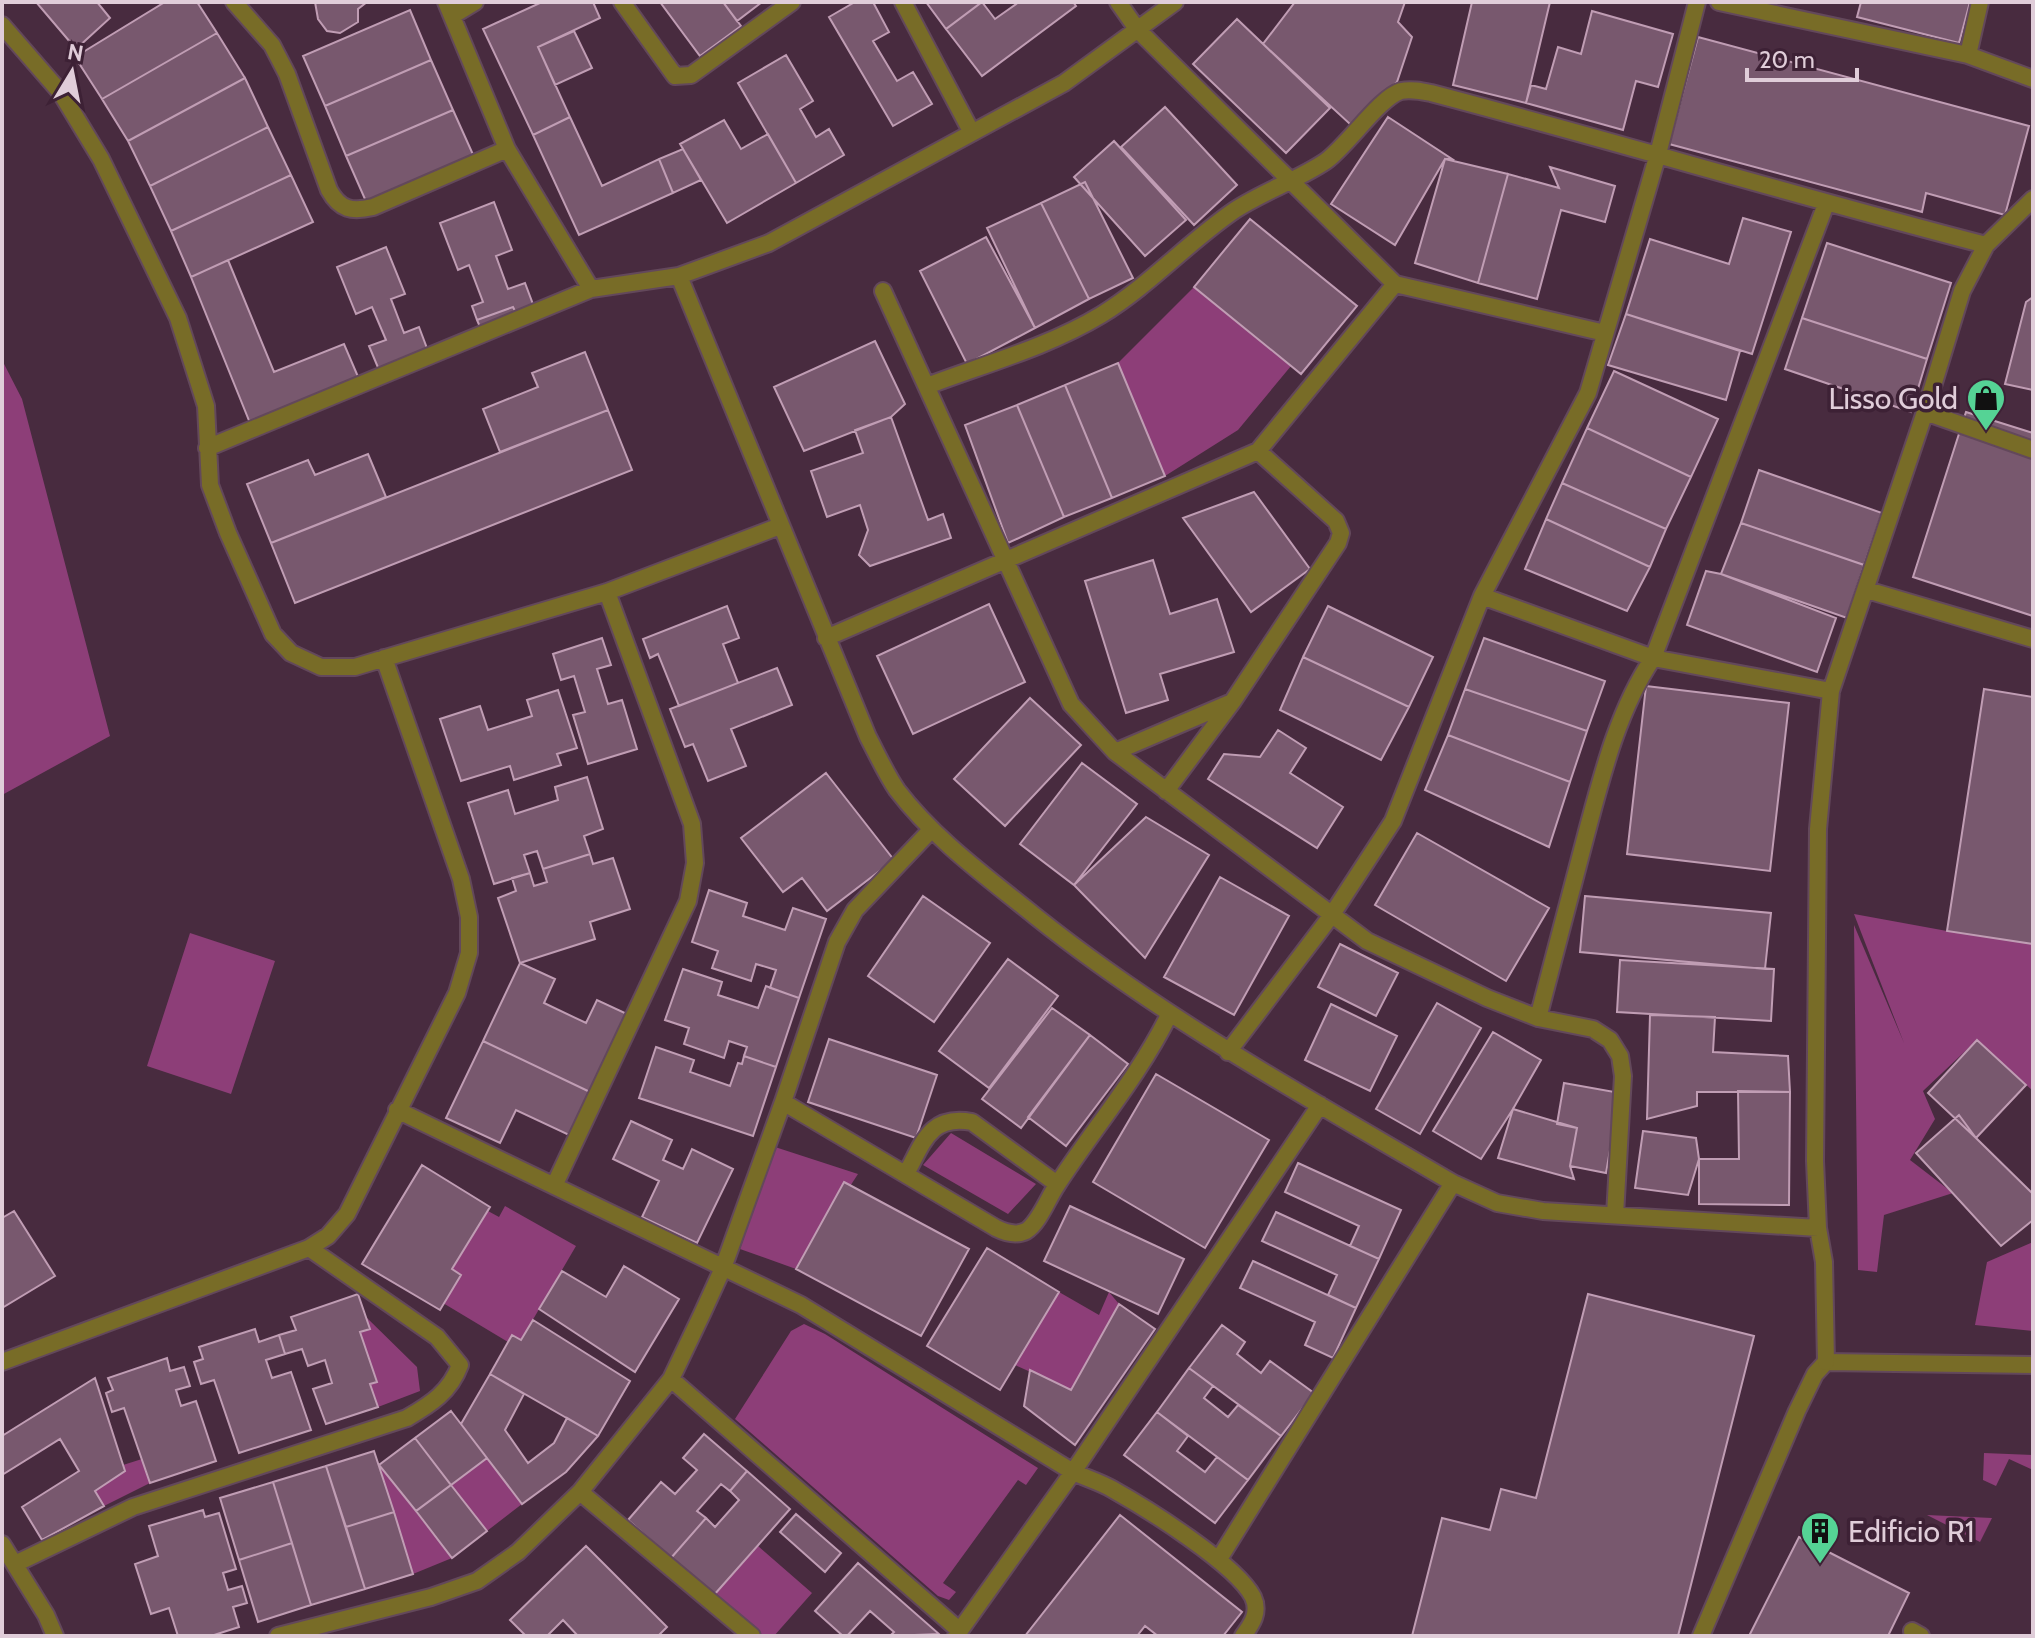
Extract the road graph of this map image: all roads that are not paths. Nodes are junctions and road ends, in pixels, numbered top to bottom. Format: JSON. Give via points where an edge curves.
{"nodes":[{"id":1,"x":234,"y":2,"type":"edge"},
{"id":2,"x":475,"y":2,"type":"edge"},
{"id":3,"x":622,"y":2,"type":"edge"},
{"id":4,"x":792,"y":2,"type":"edge"},
{"id":5,"x":903,"y":2,"type":"edge"},
{"id":6,"x":1118,"y":2,"type":"edge"},
{"id":7,"x":1175,"y":2,"type":"edge"},
{"id":8,"x":1697,"y":2,"type":"edge"},
{"id":9,"x":1719,"y":2,"type":"edge"},
{"id":10,"x":1980,"y":2,"type":"edge"},
{"id":11,"x":449,"y":9,"type":"edge"},
{"id":12,"x":2,"y":25,"type":"edge"},
{"id":13,"x":1137,"y":29,"type":"junction"},
{"id":14,"x":1968,"y":55,"type":"junction"},
{"id":15,"x":2033,"y":79,"type":"edge"},
{"id":16,"x":972,"y":133,"type":"junction"},
{"id":17,"x":507,"y":149,"type":"junction"},
{"id":18,"x":1658,"y":154,"type":"junction"},
{"id":19,"x":1289,"y":180,"type":"junction"},
{"id":20,"x":2033,"y":199,"type":"edge"},
{"id":21,"x":1826,"y":204,"type":"junction"},
{"id":22,"x":1986,"y":245,"type":"junction"},
{"id":23,"x":679,"y":276,"type":"junction"},
{"id":24,"x":1395,"y":284,"type":"junction"},
{"id":25,"x":591,"y":289,"type":"junction"},
{"id":26,"x":883,"y":291,"type":"dead end"},
{"id":27,"x":1605,"y":333,"type":"junction"},
{"id":28,"x":927,"y":386,"type":"junction"},
{"id":29,"x":1925,"y":412,"type":"junction"},
{"id":30,"x":207,"y":448,"type":"junction"},
{"id":31,"x":2033,"y":450,"type":"edge"},
{"id":32,"x":1258,"y":451,"type":"junction"},
{"id":33,"x":780,"y":526,"type":"junction"},
{"id":34,"x":1007,"y":559,"type":"junction"},
{"id":35,"x":1867,"y":590,"type":"junction"},
{"id":36,"x":607,"y":592,"type":"junction"},
{"id":37,"x":1482,"y":596,"type":"junction"},
{"id":38,"x":826,"y":638,"type":"junction"},
{"id":39,"x":2033,"y":639,"type":"edge"},
{"id":40,"x":384,"y":658,"type":"junction"},
{"id":41,"x":1653,"y":658,"type":"junction"},
{"id":42,"x":1831,"y":691,"type":"junction"},
{"id":43,"x":1233,"y":701,"type":"junction"},
{"id":44,"x":1115,"y":752,"type":"junction"},
{"id":45,"x":1166,"y":791,"type":"junction"},
{"id":46,"x":931,"y":830,"type":"junction"},
{"id":47,"x":1331,"y":916,"type":"junction"},
{"id":48,"x":1169,"y":1015,"type":"junction"},
{"id":49,"x":1538,"y":1018,"type":"junction"},
{"id":50,"x":1228,"y":1052,"type":"junction"},
{"id":51,"x":783,"y":1102,"type":"junction"},
{"id":52,"x":1320,"y":1105,"type":"junction"},
{"id":53,"x":397,"y":1110,"type":"junction"},
{"id":54,"x":906,"y":1174,"type":"junction"},
{"id":55,"x":1453,"y":1183,"type":"junction"},
{"id":56,"x":1057,"y":1184,"type":"junction"},
{"id":57,"x":554,"y":1186,"type":"junction"},
{"id":58,"x":1615,"y":1215,"type":"junction"},
{"id":59,"x":1818,"y":1228,"type":"junction"},
{"id":60,"x":309,"y":1248,"type":"junction"},
{"id":61,"x":723,"y":1268,"type":"junction"},
{"id":62,"x":2,"y":1362,"type":"edge"},
{"id":63,"x":1826,"y":1362,"type":"junction"},
{"id":64,"x":2033,"y":1365,"type":"edge"},
{"id":65,"x":671,"y":1379,"type":"junction"},
{"id":66,"x":1073,"y":1472,"type":"junction"},
{"id":67,"x":580,"y":1492,"type":"junction"},
{"id":68,"x":2,"y":1544,"type":"edge"},
{"id":69,"x":1219,"y":1559,"type":"junction"},
{"id":70,"x":15,"y":1564,"type":"junction"},
{"id":71,"x":741,"y":1632,"type":"edge"},
{"id":72,"x":958,"y":1634,"type":"edge"},
{"id":73,"x":55,"y":1636,"type":"edge"},
{"id":74,"x":278,"y":1636,"type":"edge"},
{"id":75,"x":1243,"y":1636,"type":"edge"},
{"id":76,"x":1701,"y":1636,"type":"edge"}],
"edges":[{"from":1,"to":17,"type":"street","via":[[272,45],[329,190],[344,209],[373,207]]},
{"from":2,"to":11,"type":"street"},
{"from":3,"to":4,"type":"street","via":[[675,76],[691,75]]},
{"from":5,"to":16,"type":"street"},
{"from":6,"to":13,"type":"street"},
{"from":7,"to":13,"type":"street"},
{"from":8,"to":18,"type":"street"},
{"from":9,"to":14,"type":"street"},
{"from":10,"to":14,"type":"street"},
{"from":11,"to":17,"type":"street"},
{"from":12,"to":30,"type":"street","via":[[61,93],[101,159],[172,305],[206,406]]},
{"from":13,"to":16,"type":"street","via":[[1064,83]]},
{"from":13,"to":19,"type":"street"},
{"from":14,"to":15,"type":"street"},
{"from":16,"to":23,"type":"street","via":[[769,243]]},
{"from":17,"to":25,"type":"street"},
{"from":18,"to":19,"type":"street","via":[[1415,90],[1385,100],[1342,149]]},
{"from":18,"to":21,"type":"street"},
{"from":18,"to":27,"type":"street"},
{"from":19,"to":24,"type":"street"},
{"from":19,"to":28,"type":"street","via":[[1231,213],[1099,316],[1061,336]]},
{"from":20,"to":22,"type":"street"},
{"from":21,"to":22,"type":"street"},
{"from":21,"to":41,"type":"street"},
{"from":22,"to":29,"type":"street","via":[[1962,291]]},
{"from":23,"to":25,"type":"street"},
{"from":23,"to":33,"type":"street"},
{"from":24,"to":27,"type":"street"},
{"from":24,"to":32,"type":"street"},
{"from":25,"to":30,"type":"street"},
{"from":26,"to":28,"type":"street"},
{"from":27,"to":37,"type":"street","via":[[1588,393]]},
{"from":28,"to":34,"type":"street"},
{"from":29,"to":31,"type":"street"},
{"from":29,"to":35,"type":"street"},
{"from":30,"to":40,"type":"street","via":[[210,485],[273,634],[291,653],[321,667],[355,667]]},
{"from":32,"to":34,"type":"street"},
{"from":32,"to":43,"type":"street","via":[[1336,521],[1341,533]]},
{"from":33,"to":36,"type":"street"},
{"from":33,"to":38,"type":"street"},
{"from":34,"to":38,"type":"street"},
{"from":34,"to":44,"type":"street","via":[[1071,704]]},
{"from":35,"to":39,"type":"street"},
{"from":35,"to":42,"type":"street"},
{"from":36,"to":40,"type":"street"},
{"from":36,"to":57,"type":"street","via":[[692,824],[695,863],[688,901]]},
{"from":37,"to":41,"type":"street"},
{"from":37,"to":47,"type":"street","via":[[1393,821]]},
{"from":38,"to":46,"type":"street","via":[[868,737],[896,788]]},
{"from":40,"to":53,"type":"street","via":[[461,879],[469,917],[469,953],[457,993]]},
{"from":41,"to":42,"type":"street"},
{"from":41,"to":49,"type":"street","via":[[1637,682],[1599,789]]},
{"from":42,"to":59,"type":"street","via":[[1818,829]]},
{"from":43,"to":44,"type":"street"},
{"from":43,"to":45,"type":"street"},
{"from":44,"to":45,"type":"street"},
{"from":45,"to":47,"type":"street"},
{"from":46,"to":48,"type":"street","via":[[1081,953]]},
{"from":46,"to":51,"type":"street","via":[[855,910],[843,932]]},
{"from":47,"to":49,"type":"street","via":[[1367,941]]},
{"from":47,"to":50,"type":"street"},
{"from":48,"to":50,"type":"street"},
{"from":48,"to":56,"type":"street","via":[[1152,1049]]},
{"from":49,"to":58,"type":"street","via":[[1593,1029],[1610,1040],[1620,1056]]},
{"from":50,"to":52,"type":"street"},
{"from":51,"to":54,"type":"street"},
{"from":51,"to":61,"type":"street"},
{"from":52,"to":55,"type":"street"},
{"from":52,"to":66,"type":"street"},
{"from":53,"to":57,"type":"street"},
{"from":53,"to":60,"type":"street","via":[[347,1214]]},
{"from":54,"to":56,"type":"street","via":[[1015,1234],[1031,1226]]},
{"from":54,"to":56,"type":"street","via":[[928,1133],[960,1120],[972,1122]]},
{"from":55,"to":58,"type":"street","via":[[1497,1203]]},
{"from":55,"to":69,"type":"street"},
{"from":57,"to":61,"type":"street"},
{"from":58,"to":59,"type":"street"},
{"from":59,"to":63,"type":"street"},
{"from":60,"to":62,"type":"street"},
{"from":60,"to":70,"type":"street","via":[[437,1337],[460,1365],[439,1399],[407,1418],[133,1507]]},
{"from":61,"to":65,"type":"street"},
{"from":61,"to":66,"type":"street","via":[[801,1305]]},
{"from":63,"to":64,"type":"street"},
{"from":63,"to":76,"type":"street","via":[[1797,1411]]},
{"from":65,"to":67,"type":"street"},
{"from":65,"to":72,"type":"street"},
{"from":66,"to":69,"type":"street","via":[[1110,1488]]},
{"from":66,"to":72,"type":"street"},
{"from":67,"to":71,"type":"street"},
{"from":67,"to":74,"type":"street","via":[[518,1552],[477,1581]]},
{"from":68,"to":70,"type":"street"},
{"from":69,"to":75,"type":"street","via":[[1256,1606],[1254,1621]]},
{"from":70,"to":73,"type":"street"}]}
